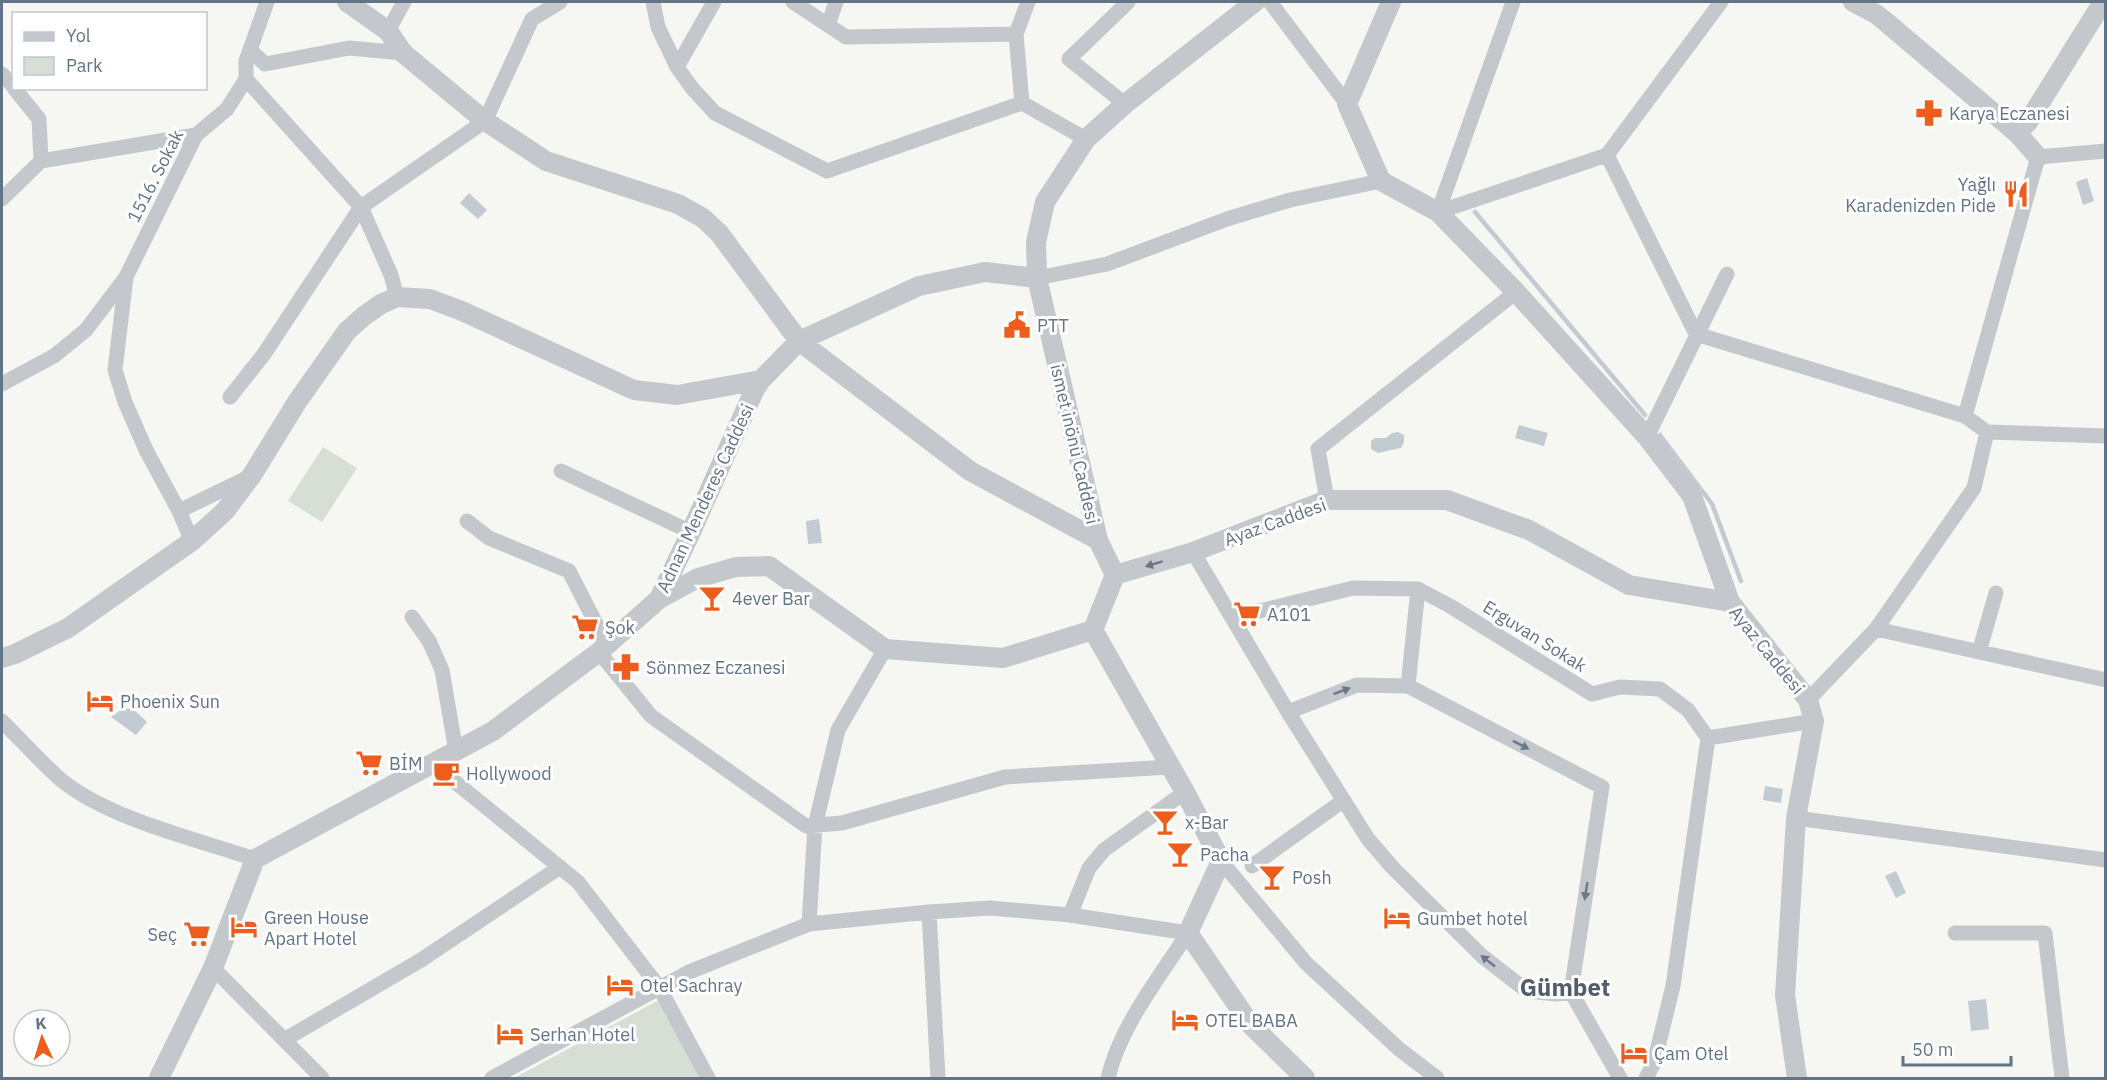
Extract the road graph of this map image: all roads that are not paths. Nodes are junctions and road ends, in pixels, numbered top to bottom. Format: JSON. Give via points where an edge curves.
{"nodes":[{"id":1,"x":267,"y":2,"type":"edge"},
{"id":2,"x":347,"y":2,"type":"edge"},
{"id":3,"x":404,"y":2,"type":"edge"},
{"id":4,"x":560,"y":2,"type":"edge"},
{"id":5,"x":653,"y":2,"type":"edge"},
{"id":6,"x":714,"y":2,"type":"edge"},
{"id":7,"x":793,"y":2,"type":"edge"},
{"id":8,"x":836,"y":2,"type":"edge"},
{"id":9,"x":1027,"y":2,"type":"edge"},
{"id":10,"x":1128,"y":2,"type":"edge"},
{"id":11,"x":1255,"y":2,"type":"edge"},
{"id":12,"x":1270,"y":2,"type":"edge"},
{"id":13,"x":1390,"y":2,"type":"edge"},
{"id":14,"x":1513,"y":2,"type":"edge"},
{"id":15,"x":1721,"y":2,"type":"edge"},
{"id":16,"x":1853,"y":2,"type":"edge"},
{"id":17,"x":2103,"y":2,"type":"edge"},
{"id":18,"x":1880,"y":8,"type":"edge"},
{"id":19,"x":828,"y":25,"type":"junction"},
{"id":20,"x":388,"y":31,"type":"junction"},
{"id":21,"x":1016,"y":34,"type":"junction"},
{"id":22,"x":250,"y":51,"type":"junction"},
{"id":23,"x":403,"y":52,"type":"junction"},
{"id":24,"x":677,"y":67,"type":"junction"},
{"id":25,"x":2,"y":74,"type":"edge"},
{"id":26,"x":246,"y":79,"type":"junction"},
{"id":27,"x":12,"y":86,"type":"edge"},
{"id":28,"x":16,"y":90,"type":"edge"},
{"id":29,"x":1022,"y":104,"type":"junction"},
{"id":30,"x":1347,"y":104,"type":"junction"},
{"id":31,"x":1125,"y":105,"type":"junction"},
{"id":32,"x":485,"y":122,"type":"junction"},
{"id":33,"x":2017,"y":133,"type":"junction"},
{"id":34,"x":196,"y":135,"type":"junction"},
{"id":35,"x":1086,"y":139,"type":"junction"},
{"id":36,"x":2106,"y":151,"type":"edge"},
{"id":37,"x":1607,"y":155,"type":"junction"},
{"id":38,"x":2038,"y":157,"type":"junction"},
{"id":39,"x":41,"y":161,"type":"junction"},
{"id":40,"x":1381,"y":181,"type":"junction"},
{"id":41,"x":2,"y":199,"type":"edge"},
{"id":42,"x":361,"y":207,"type":"junction"},
{"id":43,"x":1438,"y":213,"type":"junction"},
{"id":44,"x":1727,"y":274,"type":"dead end"},
{"id":45,"x":126,"y":278,"type":"junction"},
{"id":46,"x":1036,"y":278,"type":"junction"},
{"id":47,"x":1516,"y":292,"type":"junction"},
{"id":48,"x":397,"y":297,"type":"junction"},
{"id":49,"x":1696,"y":334,"type":"junction"},
{"id":50,"x":799,"y":341,"type":"junction"},
{"id":51,"x":761,"y":380,"type":"junction"},
{"id":52,"x":2,"y":384,"type":"edge"},
{"id":53,"x":230,"y":397,"type":"dead end"},
{"id":54,"x":1965,"y":416,"type":"junction"},
{"id":55,"x":1988,"y":432,"type":"junction"},
{"id":56,"x":2106,"y":436,"type":"edge"},
{"id":57,"x":1647,"y":437,"type":"junction"},
{"id":58,"x":561,"y":471,"type":"dead end"},
{"id":59,"x":252,"y":475,"type":"junction"},
{"id":60,"x":1327,"y":500,"type":"junction"},
{"id":61,"x":179,"y":511,"type":"junction"},
{"id":62,"x":467,"y":521,"type":"dead end"},
{"id":63,"x":691,"y":532,"type":"junction"},
{"id":64,"x":1098,"y":540,"type":"junction"},
{"id":65,"x":192,"y":541,"type":"junction"},
{"id":66,"x":1193,"y":552,"type":"junction"},
{"id":67,"x":1115,"y":575,"type":"junction"},
{"id":68,"x":1418,"y":589,"type":"junction"},
{"id":69,"x":1996,"y":593,"type":"dead end"},
{"id":70,"x":659,"y":599,"type":"junction"},
{"id":71,"x":1730,"y":602,"type":"junction"},
{"id":72,"x":412,"y":617,"type":"dead end"},
{"id":73,"x":1232,"y":618,"type":"junction"},
{"id":74,"x":1876,"y":629,"type":"junction"},
{"id":75,"x":1093,"y":630,"type":"junction"},
{"id":76,"x":603,"y":648,"type":"junction"},
{"id":77,"x":885,"y":649,"type":"junction"},
{"id":78,"x":1979,"y":652,"type":"junction"},
{"id":79,"x":2,"y":658,"type":"edge"},
{"id":80,"x":2106,"y":680,"type":"edge"},
{"id":81,"x":1408,"y":686,"type":"junction"},
{"id":82,"x":1808,"y":700,"type":"junction"},
{"id":83,"x":1287,"y":712,"type":"junction"},
{"id":84,"x":2,"y":721,"type":"edge"},
{"id":85,"x":1814,"y":721,"type":"junction"},
{"id":86,"x":1708,"y":738,"type":"junction"},
{"id":87,"x":456,"y":752,"type":"junction"},
{"id":88,"x":433,"y":764,"type":"junction"},
{"id":89,"x":1170,"y":767,"type":"junction"},
{"id":90,"x":1185,"y":792,"type":"junction"},
{"id":91,"x":1344,"y":800,"type":"junction"},
{"id":92,"x":1796,"y":818,"type":"junction"},
{"id":93,"x":815,"y":826,"type":"junction"},
{"id":94,"x":255,"y":859,"type":"junction"},
{"id":95,"x":1221,"y":861,"type":"junction"},
{"id":96,"x":2106,"y":861,"type":"edge"},
{"id":97,"x":1251,"y":866,"type":"dead end"},
{"id":98,"x":560,"y":867,"type":"junction"},
{"id":99,"x":929,"y":912,"type":"junction"},
{"id":100,"x":1070,"y":915,"type":"junction"},
{"id":101,"x":809,"y":924,"type":"junction"},
{"id":102,"x":1188,"y":933,"type":"junction"},
{"id":103,"x":1955,"y":933,"type":"dead end"},
{"id":104,"x":213,"y":968,"type":"junction"},
{"id":105,"x":659,"y":987,"type":"junction"},
{"id":106,"x":1570,"y":992,"type":"junction"},
{"id":107,"x":285,"y":1040,"type":"junction"},
{"id":108,"x":159,"y":1078,"type":"edge"},
{"id":109,"x":322,"y":1078,"type":"edge"},
{"id":110,"x":492,"y":1078,"type":"edge"},
{"id":111,"x":708,"y":1078,"type":"edge"},
{"id":112,"x":938,"y":1078,"type":"edge"},
{"id":113,"x":1108,"y":1078,"type":"edge"},
{"id":114,"x":1305,"y":1078,"type":"edge"},
{"id":115,"x":1437,"y":1078,"type":"edge"},
{"id":116,"x":1620,"y":1078,"type":"edge"},
{"id":117,"x":1646,"y":1078,"type":"edge"},
{"id":118,"x":1797,"y":1078,"type":"edge"},
{"id":119,"x":2062,"y":1078,"type":"edge"}],
"edges":[{"from":1,"to":22,"type":"street","name":"1516. Sokak"},
{"from":2,"to":20,"type":"street"},
{"from":3,"to":20,"type":"street"},
{"from":4,"to":32,"type":"street","via":[[532,20]]},
{"from":5,"to":24,"type":"street","via":[[658,27]]},
{"from":6,"to":24,"type":"street"},
{"from":7,"to":19,"type":"street"},
{"from":8,"to":19,"type":"street"},
{"from":9,"to":21,"type":"street"},
{"from":10,"to":31,"type":"street","via":[[1069,60]]},
{"from":11,"to":31,"type":"street","name":"ismet inönü Caddesi"},
{"from":12,"to":30,"type":"street"},
{"from":13,"to":30,"type":"street"},
{"from":14,"to":43,"type":"street"},
{"from":15,"to":37,"type":"street"},
{"from":16,"to":18,"type":"street"},
{"from":17,"to":33,"type":"street","via":[[2028,122]]},
{"from":18,"to":33,"type":"street"},
{"from":19,"to":21,"type":"street","via":[[846,37]]},
{"from":20,"to":23,"type":"street"},
{"from":21,"to":29,"type":"street"},
{"from":22,"to":23,"type":"street","via":[[266,64],[349,48]]},
{"from":22,"to":26,"type":"street","name":"1516. Sokak"},
{"from":23,"to":32,"type":"street"},
{"from":24,"to":29,"type":"street","via":[[715,113],[827,171]]},
{"from":25,"to":27,"type":"street"},
{"from":26,"to":34,"type":"street","name":"1516. Sokak","via":[[227,109]]},
{"from":26,"to":42,"type":"street"},
{"from":28,"to":39,"type":"street","via":[[39,119]]},
{"from":29,"to":35,"type":"street"},
{"from":30,"to":40,"type":"street"},
{"from":31,"to":35,"type":"street","name":"ismet inönü Caddesi"},
{"from":32,"to":42,"type":"street"},
{"from":32,"to":50,"type":"street","via":[[546,161],[678,204],[703,218],[719,233]]},
{"from":33,"to":38,"type":"street"},
{"from":34,"to":39,"type":"street"},
{"from":34,"to":45,"type":"street","name":"1516. Sokak"},
{"from":35,"to":46,"type":"street","name":"ismet inönü Caddesi","via":[[1045,202],[1036,242]]},
{"from":36,"to":38,"type":"street"},
{"from":37,"to":43,"type":"street"},
{"from":37,"to":49,"type":"street"},
{"from":38,"to":54,"type":"street"},
{"from":39,"to":41,"type":"street"},
{"from":40,"to":43,"type":"street"},
{"from":40,"to":46,"type":"street","via":[[1280,203],[1107,264]]},
{"from":42,"to":48,"type":"street"},
{"from":42,"to":53,"type":"street","via":[[264,354]]},
{"from":43,"to":47,"type":"street"},
{"from":44,"to":49,"type":"street"},
{"from":45,"to":52,"type":"street","via":[[86,330],[54,356]]},
{"from":45,"to":61,"type":"street","via":[[115,370],[146,450]]},
{"from":46,"to":50,"type":"street","name":"Adnan Menderes Caddesi","via":[[985,272],[918,286]]},
{"from":46,"to":64,"type":"street","name":"ismet inönü Caddesi"},
{"from":47,"to":57,"type":"street"},
{"from":47,"to":60,"type":"street","via":[[1318,448]]},
{"from":48,"to":51,"type":"street","via":[[430,299],[462,311],[634,390],[677,395]]},
{"from":48,"to":59,"type":"street","via":[[381,304],[347,331]]},
{"from":49,"to":54,"type":"street"},
{"from":49,"to":57,"type":"street"},
{"from":50,"to":51,"type":"street","name":"Adnan Menderes Caddesi"},
{"from":50,"to":64,"type":"street","via":[[970,471]]},
{"from":51,"to":63,"type":"street","name":"Adnan Menderes Caddesi"},
{"from":54,"to":55,"type":"street"},
{"from":55,"to":56,"type":"street"},
{"from":55,"to":74,"type":"street","via":[[1974,488]]},
{"from":57,"to":71,"type":"street","via":[[1692,496]]},
{"from":58,"to":63,"type":"street"},
{"from":59,"to":61,"type":"street"},
{"from":59,"to":65,"type":"street","via":[[225,510]]},
{"from":60,"to":66,"type":"street","name":"Ayaz Caddesi"},
{"from":60,"to":71,"type":"street","name":"Ayaz Caddesi","via":[[1448,500],[1529,530],[1629,585]]},
{"from":61,"to":65,"type":"street"},
{"from":62,"to":76,"type":"street","via":[[489,538],[569,571]]},
{"from":63,"to":70,"type":"street","name":"Adnan Menderes Caddesi"},
{"from":64,"to":67,"type":"street","name":"ismet inönü Caddesi"},
{"from":65,"to":79,"type":"street","via":[[68,628]]},
{"from":66,"to":67,"type":"street","name":"Ayaz Caddesi","one_way":true},
{"from":66,"to":73,"type":"street"},
{"from":67,"to":75,"type":"street"},
{"from":68,"to":73,"type":"street","name":"Erguvan Sokak","via":[[1353,588]]},
{"from":68,"to":81,"type":"street"},
{"from":68,"to":86,"type":"street","name":"Erguvan Sokak","via":[[1592,694],[1620,687],[1660,689],[1688,710]]},
{"from":69,"to":78,"type":"street"},
{"from":70,"to":76,"type":"street","name":"Adnan Menderes Caddesi"},
{"from":70,"to":77,"type":"street","via":[[698,578],[736,567],[769,566]]},
{"from":71,"to":82,"type":"street","name":"Ayaz Caddesi"},
{"from":72,"to":87,"type":"street","via":[[442,670]]},
{"from":73,"to":83,"type":"street"},
{"from":74,"to":78,"type":"street"},
{"from":74,"to":82,"type":"street"},
{"from":75,"to":77,"type":"street","via":[[1003,658]]},
{"from":75,"to":89,"type":"street"},
{"from":76,"to":87,"type":"street","name":"Adnan Menderes Caddesi","via":[[493,730]]},
{"from":76,"to":93,"type":"street","via":[[651,716],[806,826]]},
{"from":77,"to":93,"type":"street","via":[[838,730]]},
{"from":78,"to":80,"type":"street"},
{"from":83,"to":81,"type":"street","one_way":true,"via":[[1357,685]]},
{"from":81,"to":106,"type":"street","one_way":true,"via":[[1602,787]]},
{"from":82,"to":85,"type":"street","name":"Ayaz Caddesi"},
{"from":83,"to":91,"type":"street"},
{"from":84,"to":94,"type":"street","via":[[61,780],[99,803],[134,819]]},
{"from":85,"to":86,"type":"street"},
{"from":85,"to":92,"type":"street","name":"Ayaz Caddesi"},
{"from":86,"to":117,"type":"street","via":[[1673,986],[1654,1063]]},
{"from":87,"to":88,"type":"street","name":"Adnan Menderes Caddesi"},
{"from":88,"to":94,"type":"street","name":"Adnan Menderes Caddesi"},
{"from":88,"to":98,"type":"street"},
{"from":89,"to":90,"type":"street"},
{"from":89,"to":93,"type":"street","via":[[1005,777],[842,824]]},
{"from":90,"to":95,"type":"street"},
{"from":90,"to":100,"type":"street","via":[[1104,849],[1089,868]]},
{"from":91,"to":97,"type":"street"},
{"from":106,"to":91,"type":"street","one_way":true,"via":[[1527,991],[1482,956],[1393,868]]},
{"from":92,"to":96,"type":"street"},
{"from":92,"to":118,"type":"street","name":"Ayaz Caddesi","via":[[1785,995]]},
{"from":93,"to":101,"type":"street"},
{"from":94,"to":104,"type":"street"},
{"from":95,"to":102,"type":"street"},
{"from":95,"to":115,"type":"street","via":[[1306,963],[1399,1049]]},
{"from":98,"to":105,"type":"street","via":[[578,882]]},
{"from":98,"to":107,"type":"street","via":[[422,960]]},
{"from":99,"to":100,"type":"street","via":[[990,908]]},
{"from":99,"to":101,"type":"street"},
{"from":99,"to":112,"type":"street"},
{"from":100,"to":102,"type":"street"},
{"from":101,"to":105,"type":"street"},
{"from":102,"to":113,"type":"street","via":[[1134,1018]]},
{"from":102,"to":114,"type":"street","via":[[1251,1025]]},
{"from":103,"to":119,"type":"street","via":[[2045,933]]},
{"from":104,"to":107,"type":"street"},
{"from":104,"to":108,"type":"street"},
{"from":105,"to":110,"type":"street"},
{"from":105,"to":111,"type":"street"},
{"from":106,"to":116,"type":"street"},
{"from":107,"to":109,"type":"street"}]}
